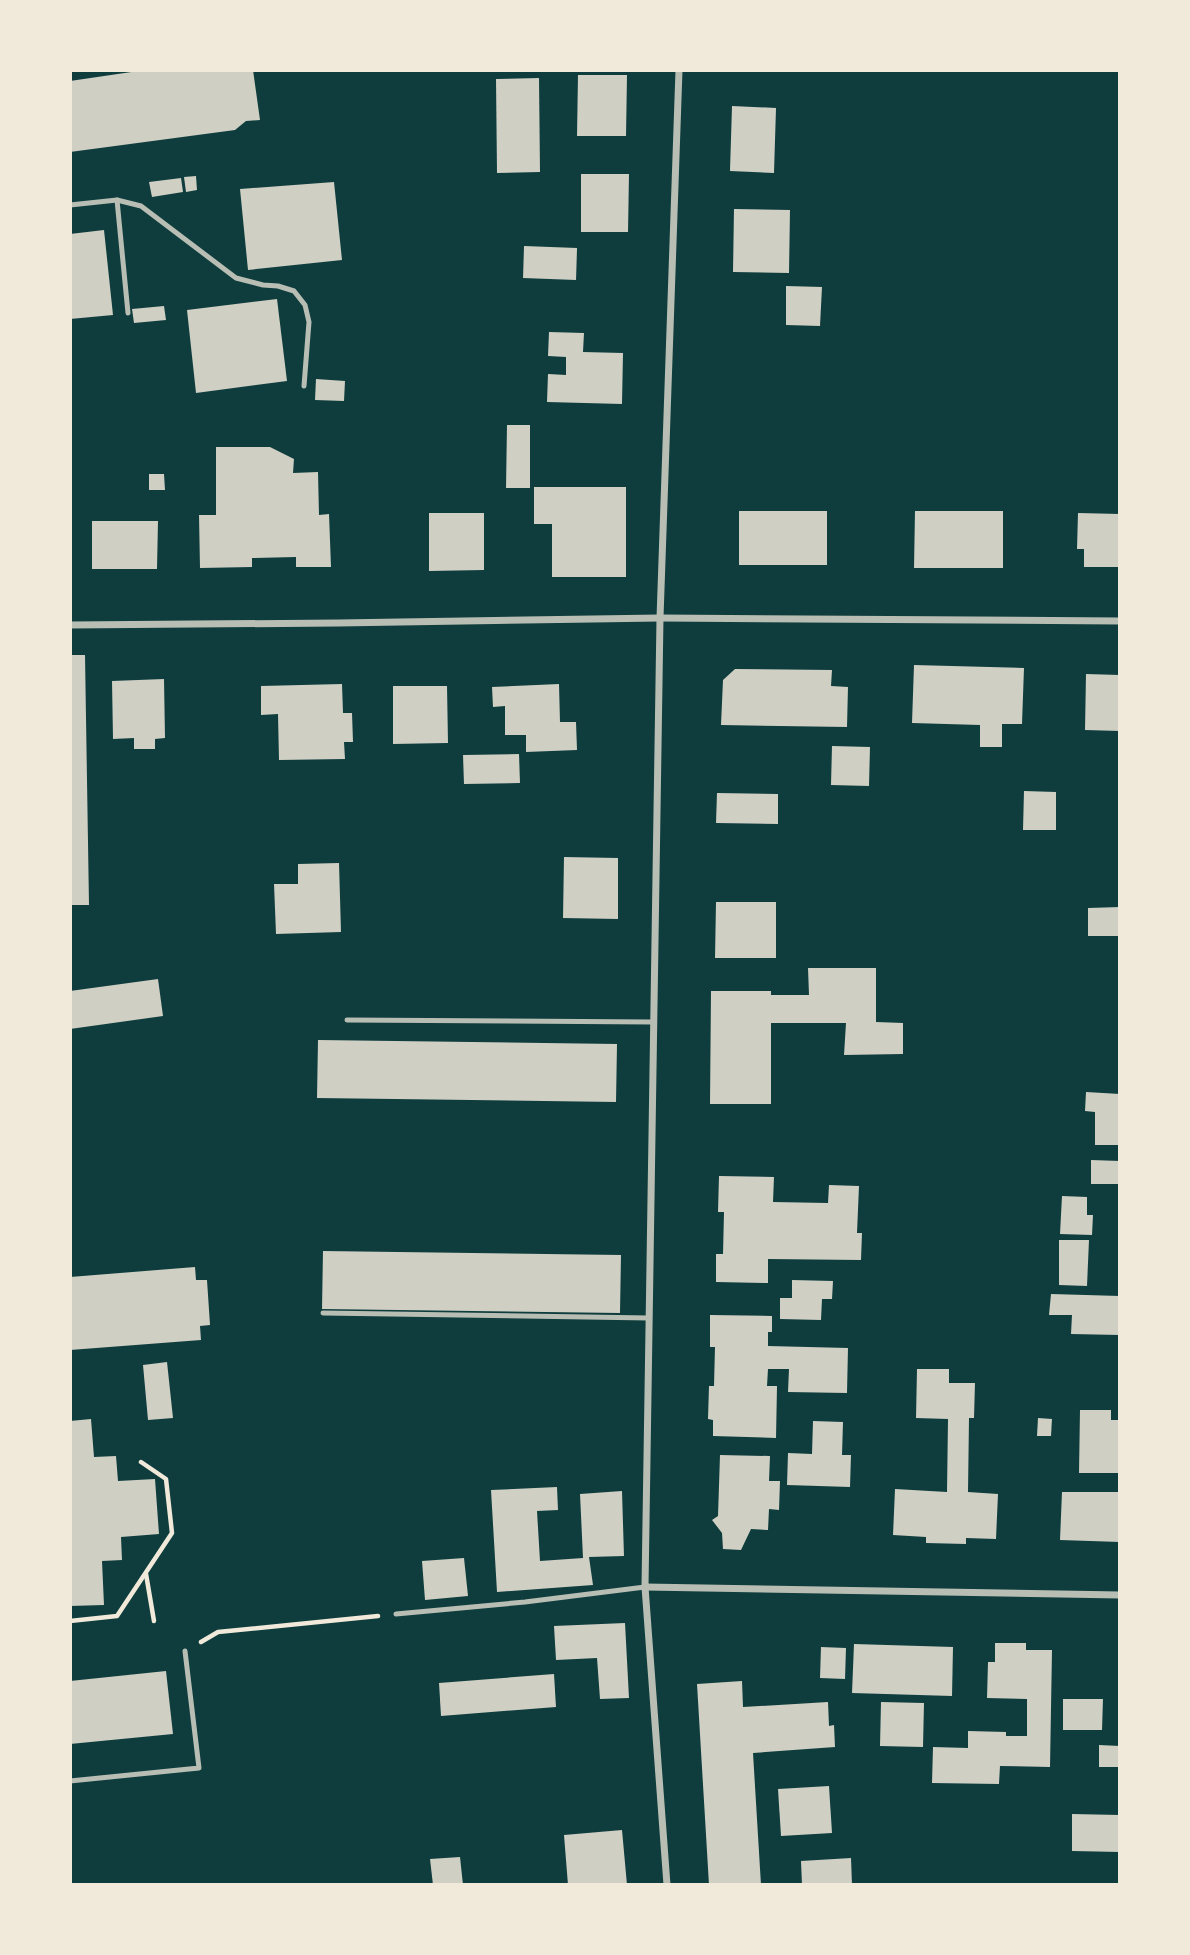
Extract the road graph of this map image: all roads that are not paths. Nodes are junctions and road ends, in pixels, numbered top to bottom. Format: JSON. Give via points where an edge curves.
{"nodes":[{"id":1,"x":679,"y":70,"type":"edge"},
{"id":2,"x":117,"y":200,"type":"junction"},
{"id":3,"x":70,"y":205,"type":"edge"},
{"id":4,"x":128,"y":313,"type":"dead end"},
{"id":5,"x":304,"y":386,"type":"dead end"},
{"id":6,"x":660,"y":618,"type":"junction"},
{"id":7,"x":1120,"y":621,"type":"edge"},
{"id":8,"x":70,"y":625,"type":"edge"},
{"id":9,"x":347,"y":1020,"type":"dead end"},
{"id":10,"x":653,"y":1022,"type":"junction"},
{"id":11,"x":323,"y":1313,"type":"dead end"},
{"id":12,"x":649,"y":1318,"type":"junction"},
{"id":13,"x":645,"y":1587,"type":"junction"},
{"id":14,"x":1120,"y":1595,"type":"edge"},
{"id":15,"x":396,"y":1614,"type":"road end"},
{"id":16,"x":185,"y":1651,"type":"road end"},
{"id":17,"x":70,"y":1781,"type":"edge"},
{"id":18,"x":667,"y":1885,"type":"edge"}],
"edges":[{"from":1,"to":6,"type":"street"},
{"from":2,"to":3,"type":"lane"},
{"from":2,"to":4,"type":"lane"},
{"from":2,"to":5,"type":"lane","via":[[141,206],[236,278],[295,291],[309,322]]},
{"from":6,"to":7,"type":"street"},
{"from":6,"to":8,"type":"street"},
{"from":6,"to":10,"type":"street"},
{"from":9,"to":10,"type":"lane"},
{"from":10,"to":12,"type":"street"},
{"from":11,"to":12,"type":"lane"},
{"from":12,"to":13,"type":"street"},
{"from":13,"to":14,"type":"street"},
{"from":13,"to":15,"type":"lane"},
{"from":13,"to":18,"type":"street"},
{"from":16,"to":17,"type":"lane","via":[[198,1768]]}]}
